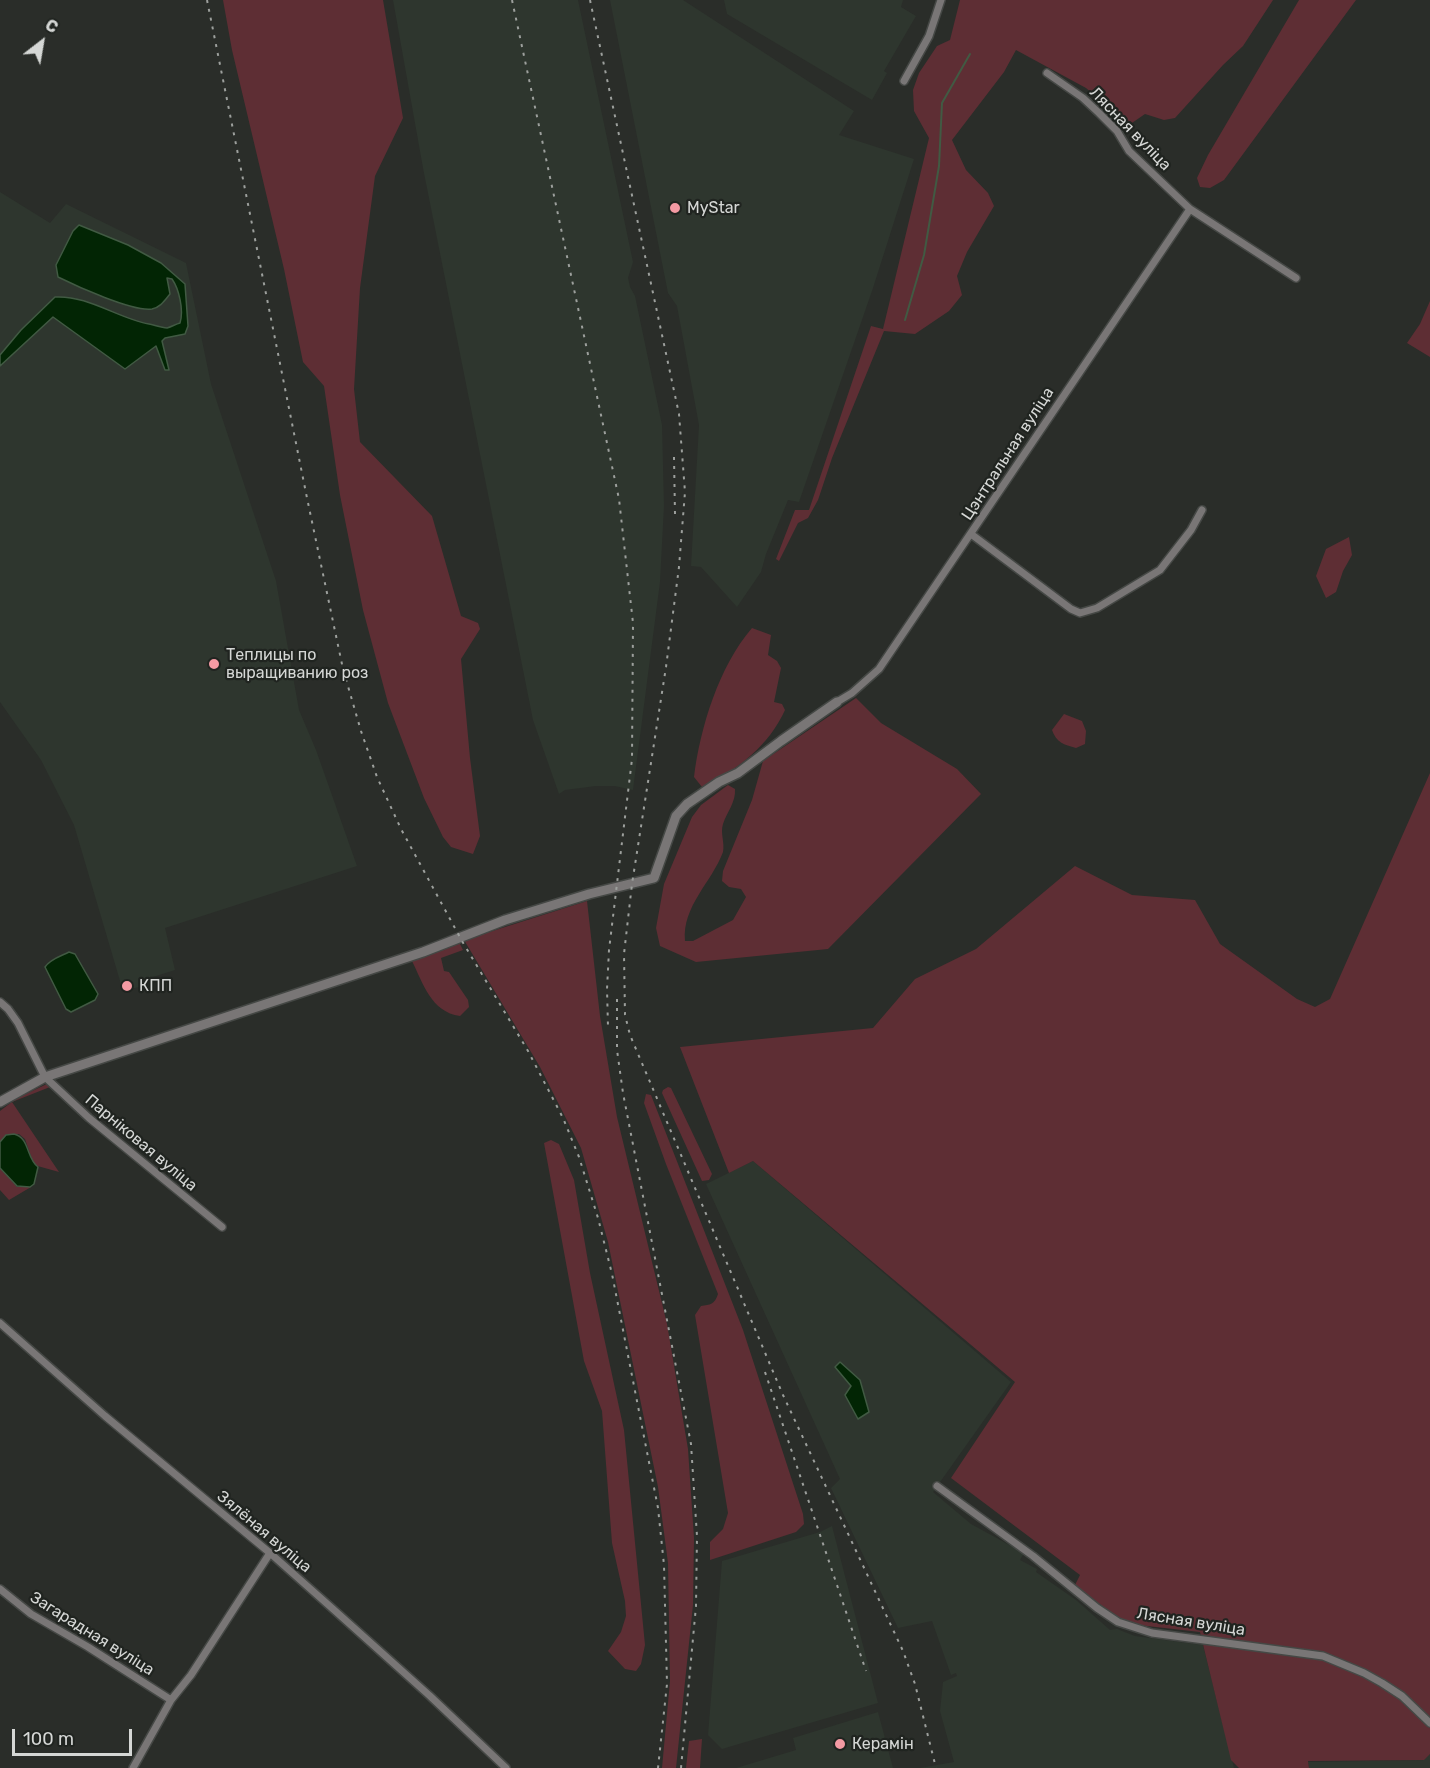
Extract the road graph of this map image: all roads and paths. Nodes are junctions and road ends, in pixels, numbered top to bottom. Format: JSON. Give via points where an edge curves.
{"nodes":[{"id":1,"x":941,"y":0,"type":"edge"},
{"id":2,"x":1047,"y":73,"type":"dead end"},
{"id":3,"x":904,"y":81,"type":"dead end"},
{"id":4,"x":1190,"y":209,"type":"junction"},
{"id":5,"x":1296,"y":278,"type":"dead end"},
{"id":6,"x":1202,"y":510,"type":"dead end"},
{"id":7,"x":971,"y":534,"type":"junction"},
{"id":8,"x":837,"y":702,"type":"joint"},
{"id":9,"x":0,"y":1002,"type":"edge"},
{"id":10,"x":45,"y":1077,"type":"junction"},
{"id":11,"x":0,"y":1102,"type":"edge"},
{"id":12,"x":222,"y":1227,"type":"dead end"},
{"id":13,"x":0,"y":1323,"type":"edge"},
{"id":14,"x":937,"y":1486,"type":"dead end"},
{"id":15,"x":270,"y":1553,"type":"junction"},
{"id":16,"x":0,"y":1589,"type":"edge"},
{"id":17,"x":171,"y":1701,"type":"junction"},
{"id":18,"x":1430,"y":1723,"type":"edge"},
{"id":19,"x":133,"y":1768,"type":"edge"},
{"id":20,"x":507,"y":1768,"type":"edge"}],
"edges":[{"from":1,"to":3,"type":"street","via":[[929,36]]},
{"from":2,"to":4,"type":"street","name":"Лясная вуліца","via":[[1099,113]]},
{"from":4,"to":5,"type":"street","name":"Лясная вуліца"},
{"from":4,"to":7,"type":"street","name":"Цэнтральная вуліца"},
{"from":6,"to":7,"type":"street","via":[[1160,570],[1097,608],[1080,613]]},
{"from":7,"to":8,"type":"street","name":"Цэнтральная вуліца","via":[[879,669]]},
{"from":8,"to":10,"type":"street","via":[[682,809],[654,878],[505,920],[423,952]]},
{"from":9,"to":10,"type":"street","via":[[18,1023]]},
{"from":10,"to":11,"type":"street"},
{"from":10,"to":12,"type":"street","name":"Парніковая вуліца"},
{"from":13,"to":15,"type":"street","name":"Зялёная вуліца"},
{"from":14,"to":18,"type":"street","name":"Лясная вуліца","via":[[1118,1622],[1152,1632],[1323,1656],[1382,1683]]},
{"from":15,"to":17,"type":"street"},
{"from":15,"to":20,"type":"street","name":"Зялёная вуліца"},
{"from":16,"to":17,"type":"street","name":"Загарадная вуліца","via":[[31,1614]]},
{"from":17,"to":19,"type":"street"}]}
